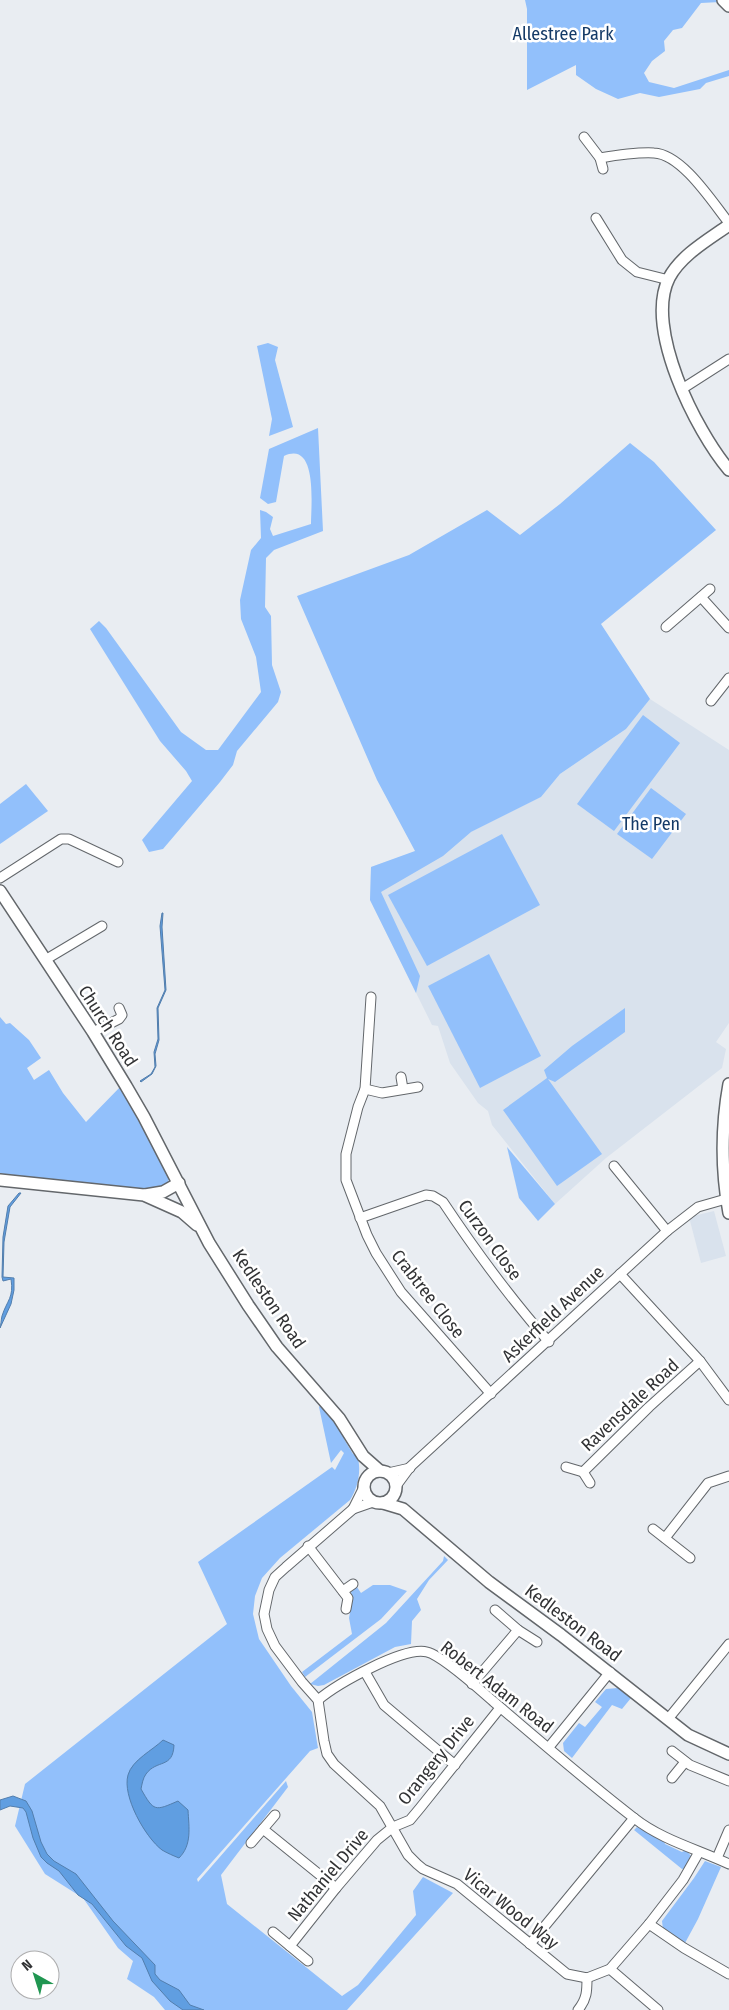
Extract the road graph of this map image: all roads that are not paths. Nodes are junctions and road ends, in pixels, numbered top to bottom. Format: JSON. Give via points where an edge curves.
{"nodes":[{"id":1,"x":723,"y":0,"type":"edge"},
{"id":2,"x":729,"y":6,"type":"edge"},
{"id":3,"x":584,"y":137,"type":"dead end"},
{"id":4,"x":600,"y":158,"type":"junction"},
{"id":5,"x":603,"y":169,"type":"dead end"},
{"id":6,"x":596,"y":218,"type":"dead end"},
{"id":7,"x":729,"y":224,"type":"edge"},
{"id":8,"x":668,"y":280,"type":"junction"},
{"id":9,"x":729,"y":359,"type":"edge"},
{"id":10,"x":682,"y":389,"type":"junction"},
{"id":11,"x":729,"y":470,"type":"edge"},
{"id":12,"x":710,"y":589,"type":"dead end"},
{"id":13,"x":701,"y":597,"type":"junction"},
{"id":14,"x":666,"y":627,"type":"dead end"},
{"id":15,"x":729,"y":628,"type":"edge"},
{"id":16,"x":729,"y":678,"type":"edge"},
{"id":17,"x":726,"y":689,"type":"edge"},
{"id":18,"x":710,"y":701,"type":"dead end"},
{"id":19,"x":118,"y":862,"type":"dead end"},
{"id":20,"x":0,"y":878,"type":"edge"},
{"id":21,"x":0,"y":891,"type":"edge"},
{"id":22,"x":102,"y":926,"type":"dead end"},
{"id":23,"x":45,"y":960,"type":"junction"},
{"id":24,"x":371,"y":997,"type":"dead end"},
{"id":25,"x":119,"y":1008,"type":"dead end"},
{"id":26,"x":369,"y":1026,"type":"junction"},
{"id":27,"x":379,"y":1027,"type":"dead end"},
{"id":28,"x":93,"y":1032,"type":"junction"},
{"id":29,"x":401,"y":1077,"type":"dead end"},
{"id":30,"x":729,"y":1084,"type":"edge"},
{"id":31,"x":418,"y":1087,"type":"dead end"},
{"id":32,"x":403,"y":1088,"type":"junction"},
{"id":33,"x":365,"y":1089,"type":"junction"},
{"id":34,"x":619,"y":1169,"type":"dead end"},
{"id":35,"x":0,"y":1180,"type":"edge"},
{"id":36,"x":181,"y":1187,"type":"junction"},
{"id":37,"x":144,"y":1195,"type":"junction"},
{"id":38,"x":726,"y":1198,"type":"junction"},
{"id":39,"x":162,"y":1203,"type":"junction"},
{"id":40,"x":729,"y":1213,"type":"edge"},
{"id":41,"x":360,"y":1218,"type":"junction"},
{"id":42,"x":204,"y":1231,"type":"junction"},
{"id":43,"x":667,"y":1231,"type":"junction"},
{"id":44,"x":620,"y":1274,"type":"junction"},
{"id":45,"x":549,"y":1342,"type":"junction"},
{"id":46,"x":700,"y":1361,"type":"junction"},
{"id":47,"x":492,"y":1394,"type":"junction"},
{"id":48,"x":729,"y":1400,"type":"edge"},
{"id":49,"x":363,"y":1456,"type":"junction"},
{"id":50,"x":566,"y":1467,"type":"dead end"},
{"id":51,"x":410,"y":1468,"type":"junction"},
{"id":52,"x":384,"y":1472,"type":"junction"},
{"id":53,"x":583,"y":1472,"type":"junction"},
{"id":54,"x":729,"y":1476,"type":"edge"},
{"id":55,"x":365,"y":1483,"type":"junction"},
{"id":56,"x":590,"y":1483,"type":"dead end"},
{"id":57,"x":396,"y":1488,"type":"junction"},
{"id":58,"x":378,"y":1503,"type":"junction"},
{"id":59,"x":353,"y":1509,"type":"junction"},
{"id":60,"x":402,"y":1509,"type":"junction"},
{"id":61,"x":653,"y":1528,"type":"dead end"},
{"id":62,"x":665,"y":1538,"type":"junction"},
{"id":63,"x":308,"y":1546,"type":"junction"},
{"id":64,"x":690,"y":1558,"type":"dead end"},
{"id":65,"x":353,"y":1584,"type":"dead end"},
{"id":66,"x":343,"y":1591,"type":"junction"},
{"id":67,"x":346,"y":1609,"type":"dead end"},
{"id":68,"x":495,"y":1610,"type":"dead end"},
{"id":69,"x":518,"y":1630,"type":"junction"},
{"id":70,"x":537,"y":1642,"type":"dead end"},
{"id":71,"x":729,"y":1644,"type":"edge"},
{"id":72,"x":365,"y":1672,"type":"junction"},
{"id":73,"x":610,"y":1672,"type":"junction"},
{"id":74,"x":472,"y":1684,"type":"junction"},
{"id":75,"x":318,"y":1700,"type":"junction"},
{"id":76,"x":500,"y":1708,"type":"junction"},
{"id":77,"x":668,"y":1719,"type":"junction"},
{"id":78,"x":549,"y":1747,"type":"junction"},
{"id":79,"x":672,"y":1751,"type":"dead end"},
{"id":80,"x":729,"y":1754,"type":"edge"},
{"id":81,"x":685,"y":1762,"type":"junction"},
{"id":82,"x":455,"y":1765,"type":"junction"},
{"id":83,"x":672,"y":1778,"type":"dead end"},
{"id":84,"x":729,"y":1782,"type":"edge"},
{"id":85,"x":276,"y":1814,"type":"dead end"},
{"id":86,"x":634,"y":1818,"type":"junction"},
{"id":87,"x":393,"y":1827,"type":"junction"},
{"id":88,"x":263,"y":1829,"type":"junction"},
{"id":89,"x":729,"y":1830,"type":"edge"},
{"id":90,"x":251,"y":1843,"type":"dead end"},
{"id":91,"x":699,"y":1852,"type":"junction"},
{"id":92,"x":717,"y":1858,"type":"junction"},
{"id":93,"x":729,"y":1864,"type":"edge"},
{"id":94,"x":336,"y":1888,"type":"junction"},
{"id":95,"x":650,"y":1924,"type":"junction"},
{"id":96,"x":272,"y":1932,"type":"dead end"},
{"id":97,"x":530,"y":1944,"type":"junction"},
{"id":98,"x":290,"y":1946,"type":"junction"},
{"id":99,"x":308,"y":1961,"type":"dead end"},
{"id":100,"x":610,"y":1969,"type":"junction"},
{"id":101,"x":729,"y":1974,"type":"edge"},
{"id":102,"x":587,"y":1978,"type":"junction"},
{"id":103,"x":578,"y":2010,"type":"edge"},
{"id":104,"x":658,"y":2010,"type":"edge"}],
"edges":[{"from":1,"to":2,"type":"street"},
{"from":3,"to":4,"type":"street"},
{"from":4,"to":5,"type":"street"},
{"from":4,"to":7,"type":"street","via":[[656,152],[675,160],[692,176]]},
{"from":6,"to":8,"type":"street","via":[[622,260],[637,272]]},
{"from":7,"to":8,"type":"street","via":[[686,257]]},
{"from":8,"to":10,"type":"street","via":[[663,304],[665,333]]},
{"from":9,"to":10,"type":"street"},
{"from":10,"to":11,"type":"street"},
{"from":12,"to":13,"type":"street"},
{"from":13,"to":14,"type":"street"},
{"from":13,"to":15,"type":"street"},
{"from":16,"to":17,"type":"street"},
{"from":17,"to":18,"type":"street"},
{"from":19,"to":20,"type":"street","via":[[69,838],[61,839]]},
{"from":21,"to":23,"type":"street","name":"Church Road"},
{"from":22,"to":23,"type":"street"},
{"from":23,"to":28,"type":"street","name":"Church Road"},
{"from":24,"to":26,"type":"street","name":"Crabtree Close"},
{"from":25,"to":28,"type":"street","via":[[122,1015],[119,1019]]},
{"from":26,"to":27,"type":"street"},
{"from":26,"to":33,"type":"street","name":"Crabtree Close"},
{"from":28,"to":36,"type":"street","name":"Church Road"},
{"from":29,"to":32,"type":"street"},
{"from":30,"to":38,"type":"street","via":[[722,1133]]},
{"from":31,"to":32,"type":"street"},
{"from":32,"to":33,"type":"street","via":[[382,1093]]},
{"from":33,"to":41,"type":"street","name":"Crabtree Close","via":[[345,1162],[346,1180]]},
{"from":34,"to":43,"type":"street"},
{"from":35,"to":37,"type":"street","name":"Kedleston Road"},
{"from":36,"to":37,"type":"street","name":"Kedleston Road"},
{"from":36,"to":39,"type":"street"},
{"from":36,"to":42,"type":"street","name":"Kedleston Road"},
{"from":37,"to":39,"type":"street","name":"Kedleston Road"},
{"from":38,"to":40,"type":"street"},
{"from":38,"to":43,"type":"street","name":"Askerfield Avenue","via":[[698,1207]]},
{"from":39,"to":42,"type":"street","name":"Kedleston Road","via":[[182,1212]]},
{"from":41,"to":45,"type":"street","name":"Curzon Close","via":[[426,1195],[438,1198],[524,1314]]},
{"from":41,"to":47,"type":"street","name":"Crabtree Close","via":[[376,1253],[401,1292]]},
{"from":42,"to":49,"type":"street","name":"Kedleston Road","via":[[262,1326],[340,1418]]},
{"from":43,"to":44,"type":"street","name":"Askerfield Avenue"},
{"from":44,"to":45,"type":"street","name":"Askerfield Avenue"},
{"from":44,"to":46,"type":"street"},
{"from":45,"to":47,"type":"street","name":"Askerfield Avenue"},
{"from":46,"to":48,"type":"street"},
{"from":46,"to":53,"type":"street","name":"Ravensdale Road"},
{"from":47,"to":51,"type":"street","name":"Askerfield Avenue"},
{"from":49,"to":52,"type":"street","name":"Kedleston Road"},
{"from":49,"to":55,"type":"street","name":"Kedleston Road"},
{"from":50,"to":53,"type":"street","name":"Ravensdale Road"},
{"from":51,"to":52,"type":"street","name":"Askerfield Avenue"},
{"from":51,"to":57,"type":"street","name":"Askerfield Avenue"},
{"from":52,"to":55,"type":"street","via":[[372,1473]]},
{"from":52,"to":57,"type":"street","via":[[393,1478]]},
{"from":53,"to":56,"type":"street","name":"Ravensdale Road"},
{"from":54,"to":62,"type":"street","via":[[702,1488]]},
{"from":55,"to":58,"type":"street","via":[[366,1496]]},
{"from":55,"to":59,"type":"street"},
{"from":57,"to":58,"type":"street","via":[[393,1497]]},
{"from":57,"to":60,"type":"street"},
{"from":58,"to":59,"type":"street"},
{"from":58,"to":60,"type":"street","name":"Kedleston Road"},
{"from":59,"to":63,"type":"street"},
{"from":60,"to":73,"type":"street","name":"Kedleston Road","via":[[489,1582]]},
{"from":61,"to":62,"type":"street"},
{"from":62,"to":64,"type":"street"},
{"from":63,"to":66,"type":"street"},
{"from":63,"to":75,"type":"street","via":[[276,1578],[269,1590],[264,1614],[275,1646]]},
{"from":65,"to":66,"type":"street"},
{"from":66,"to":67,"type":"street","via":[[348,1598]]},
{"from":68,"to":69,"type":"street"},
{"from":69,"to":70,"type":"street"},
{"from":69,"to":74,"type":"street"},
{"from":71,"to":77,"type":"street"},
{"from":72,"to":74,"type":"street","name":"Robert Adam Road","via":[[394,1657],[418,1651],[435,1656]]},
{"from":72,"to":75,"type":"street","name":"Robert Adam Road"},
{"from":72,"to":82,"type":"street","via":[[384,1706]]},
{"from":73,"to":77,"type":"street","name":"Kedleston Road"},
{"from":73,"to":78,"type":"street","name":"Robert Adam Road"},
{"from":74,"to":76,"type":"street","name":"Robert Adam Road"},
{"from":75,"to":87,"type":"street","name":"Vicar Wood Way","via":[[328,1754],[334,1764],[373,1798]]},
{"from":76,"to":78,"type":"street","name":"Robert Adam Road"},
{"from":76,"to":82,"type":"street","name":"Orangery Drive"},
{"from":77,"to":80,"type":"street","name":"Kedleston Road","via":[[688,1735]]},
{"from":78,"to":86,"type":"street","name":"Robert Adam Road"},
{"from":79,"to":81,"type":"street"},
{"from":81,"to":83,"type":"street"},
{"from":81,"to":84,"type":"street"},
{"from":82,"to":87,"type":"street","name":"Orangery Drive","via":[[410,1820]]},
{"from":85,"to":88,"type":"street"},
{"from":86,"to":91,"type":"street","name":"Robert Adam Road","via":[[649,1830]]},
{"from":86,"to":97,"type":"street"},
{"from":87,"to":94,"type":"street","name":"Nathaniel Drive"},
{"from":87,"to":97,"type":"street","name":"Vicar Wood Way","via":[[408,1855],[417,1864],[457,1884]]},
{"from":88,"to":90,"type":"street"},
{"from":88,"to":94,"type":"street"},
{"from":89,"to":92,"type":"street"},
{"from":91,"to":92,"type":"street","name":"Robert Adam Road"},
{"from":91,"to":95,"type":"street","via":[[684,1880]]},
{"from":92,"to":93,"type":"street","name":"Robert Adam Road"},
{"from":94,"to":98,"type":"street","name":"Nathaniel Drive"},
{"from":95,"to":100,"type":"street"},
{"from":95,"to":101,"type":"street"},
{"from":96,"to":98,"type":"street","name":"Nathaniel Drive"},
{"from":97,"to":102,"type":"street","name":"Vicar Wood Way","via":[[567,1974]]},
{"from":98,"to":99,"type":"street","name":"Nathaniel Drive"},
{"from":100,"to":102,"type":"street"},
{"from":100,"to":104,"type":"street"},
{"from":102,"to":103,"type":"street","via":[[587,1995]]}]}
